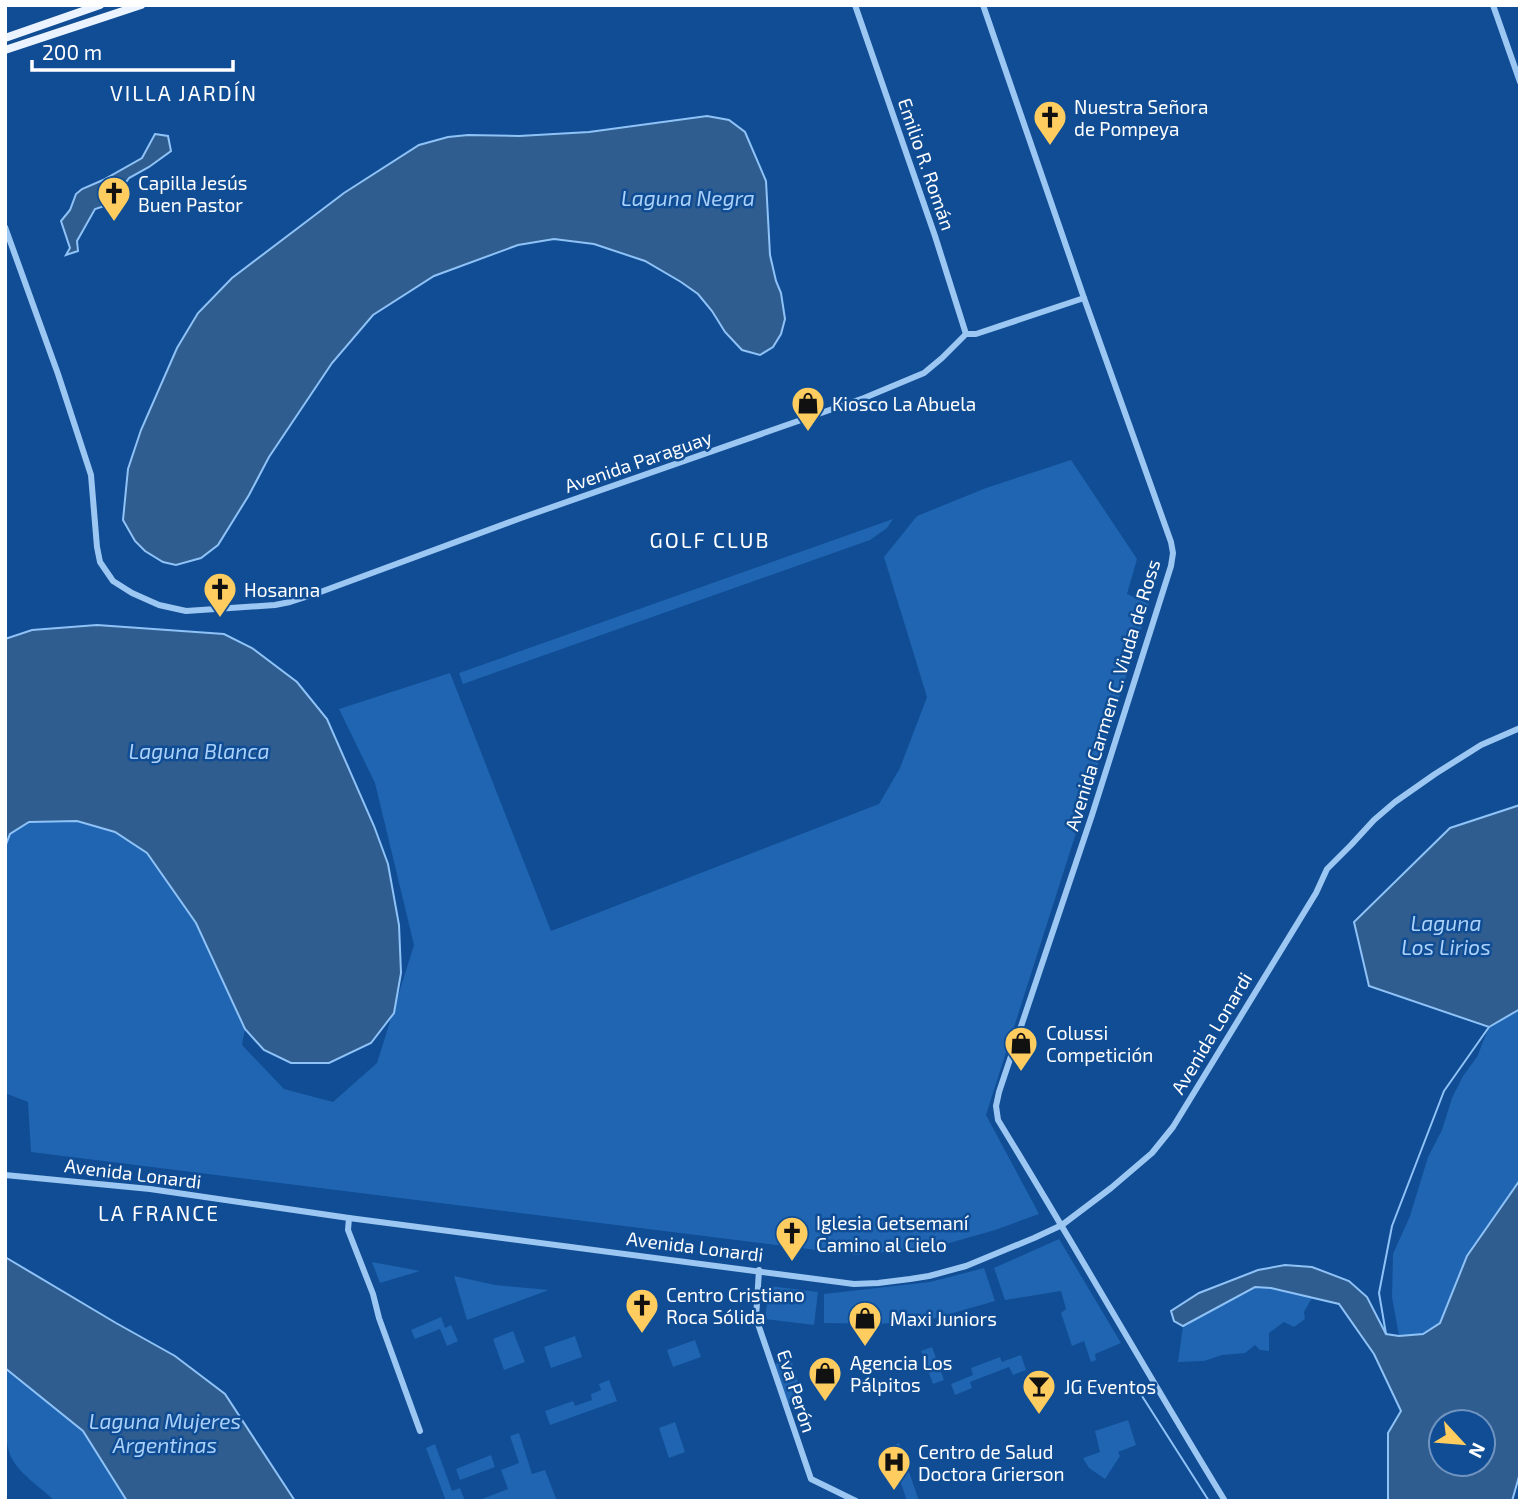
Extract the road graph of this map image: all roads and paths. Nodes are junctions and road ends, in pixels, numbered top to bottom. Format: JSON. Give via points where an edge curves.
{"nodes":[{"id":1,"x":100,"y":5,"type":"edge"},
{"id":2,"x":141,"y":5,"type":"edge"},
{"id":3,"x":855,"y":5,"type":"edge"},
{"id":4,"x":984,"y":5,"type":"edge"},
{"id":5,"x":1493,"y":5,"type":"edge"},
{"id":6,"x":5,"y":38,"type":"edge"},
{"id":7,"x":5,"y":50,"type":"edge"},
{"id":8,"x":1520,"y":82,"type":"edge"},
{"id":9,"x":5,"y":227,"type":"edge"},
{"id":10,"x":1084,"y":298,"type":"junction"},
{"id":11,"x":966,"y":334,"type":"junction"},
{"id":12,"x":1520,"y":728,"type":"edge"},
{"id":13,"x":5,"y":1175,"type":"edge"},
{"id":14,"x":349,"y":1218,"type":"junction"},
{"id":15,"x":1062,"y":1225,"type":"junction"},
{"id":16,"x":759,"y":1270,"type":"junction"},
{"id":17,"x":420,"y":1431,"type":"dead end"},
{"id":18,"x":856,"y":1501,"type":"edge"},
{"id":19,"x":1225,"y":1501,"type":"edge"}],
"edges":[{"from":1,"to":6,"type":"main road"},
{"from":2,"to":7,"type":"main road"},
{"from":3,"to":11,"type":"street","name":"Emilio R. Román"},
{"from":4,"to":10,"type":"street","name":"Avenida Carmen C. Viuda de Ross"},
{"from":5,"to":8,"type":"street"},
{"from":9,"to":11,"type":"street","name":"Avenida Paraguay","via":[[92,475],[102,566],[113,581],[132,593],[186,611],[290,603],[864,398],[924,373]]},
{"from":10,"to":11,"type":"street"},
{"from":10,"to":15,"type":"street","name":"Avenida Carmen C. Viuda de Ross","via":[[1173,553],[996,1106],[998,1120]]},
{"from":12,"to":15,"type":"street","name":"Avenida Lonardi","via":[[1481,746],[1405,795],[1327,869],[1173,1128],[1142,1163]]},
{"from":13,"to":14,"type":"street","name":"Avenida Lonardi","via":[[150,1189]]},
{"from":14,"to":16,"type":"street","name":"Avenida Lonardi"},
{"from":14,"to":17,"type":"street","via":[[348,1230]]},
{"from":15,"to":16,"type":"street","name":"Avenida Lonardi","via":[[966,1266],[910,1279],[854,1283]]},
{"from":15,"to":19,"type":"street","name":"Avenida Carmen C. Viuda de Ross"},
{"from":16,"to":18,"type":"street","name":"Eva Perón","via":[[756,1318],[811,1479]]}]}
